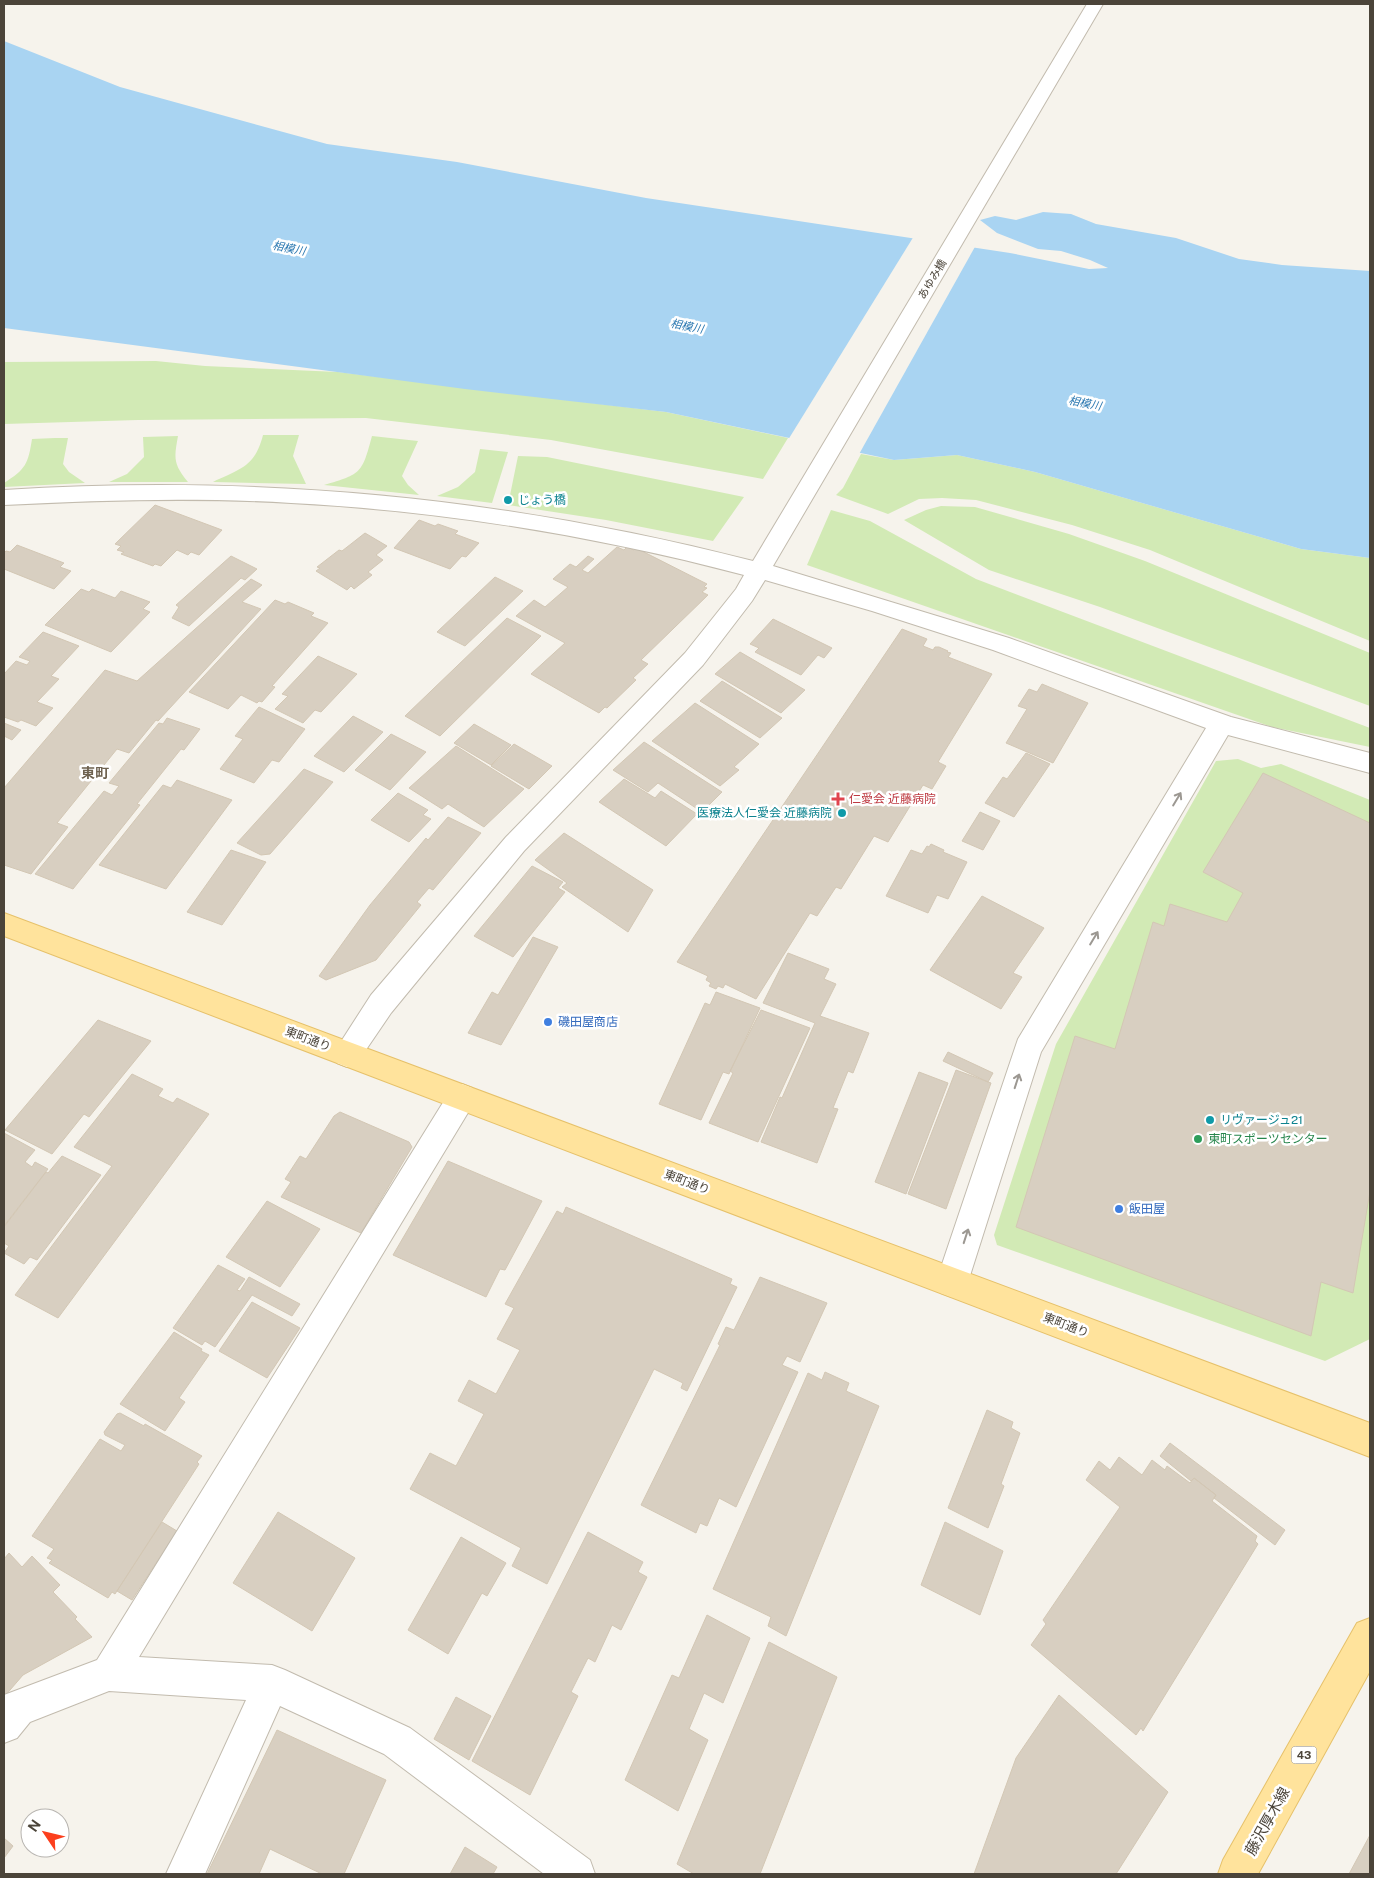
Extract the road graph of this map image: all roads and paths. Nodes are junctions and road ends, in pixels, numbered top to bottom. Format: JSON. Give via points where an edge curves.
{"nodes":[{"id":1,"x":1095,"y":4,"type":"edge"},
{"id":2,"x":4,"y":497,"type":"edge"},
{"id":3,"x":764,"y":562,"type":"junction"},
{"id":4,"x":1222,"y":723,"type":"junction"},
{"id":5,"x":1370,"y":762,"type":"edge"},
{"id":6,"x":4,"y":924,"type":"edge"},
{"id":7,"x":347,"y":1054,"type":"junction"},
{"id":8,"x":462,"y":1098,"type":"junction"},
{"id":9,"x":952,"y":1282,"type":"junction"},
{"id":10,"x":1370,"y":1440,"type":"edge"},
{"id":11,"x":1370,"y":1636,"type":"edge"},
{"id":12,"x":109,"y":1673,"type":"junction"},
{"id":13,"x":272,"y":1683,"type":"junction"},
{"id":14,"x":4,"y":1724,"type":"edge"},
{"id":15,"x":185,"y":1874,"type":"edge"},
{"id":16,"x":576,"y":1874,"type":"edge"},
{"id":17,"x":1237,"y":1874,"type":"edge"}],
"edges":[{"from":1,"to":3,"type":"street","name":"あゆみ橋"},
{"from":2,"to":3,"type":"street","via":[[164,492],[383,502],[475,512]]},
{"from":3,"to":4,"type":"street"},
{"from":3,"to":7,"type":"street","name":"あゆみ橋","via":[[730,614],[694,659],[514,844],[381,1004]]},
{"from":4,"to":5,"type":"street"},
{"from":9,"to":4,"type":"street","one_way":true,"via":[[1028,1048]]},
{"from":6,"to":7,"type":"main road","name":"東町通り"},
{"from":7,"to":8,"type":"main road","name":"東町通り"},
{"from":8,"to":9,"type":"main road","name":"東町通り"},
{"from":8,"to":12,"type":"street"},
{"from":9,"to":10,"type":"main road","name":"東町通り"},
{"from":11,"to":17,"type":"main road","name":"藤沢厚木線","number":"43"},
{"from":12,"to":13,"type":"street"},
{"from":12,"to":14,"type":"street","via":[[17,1708]]},
{"from":13,"to":15,"type":"street"},
{"from":13,"to":16,"type":"street","via":[[398,1741]]}]}
